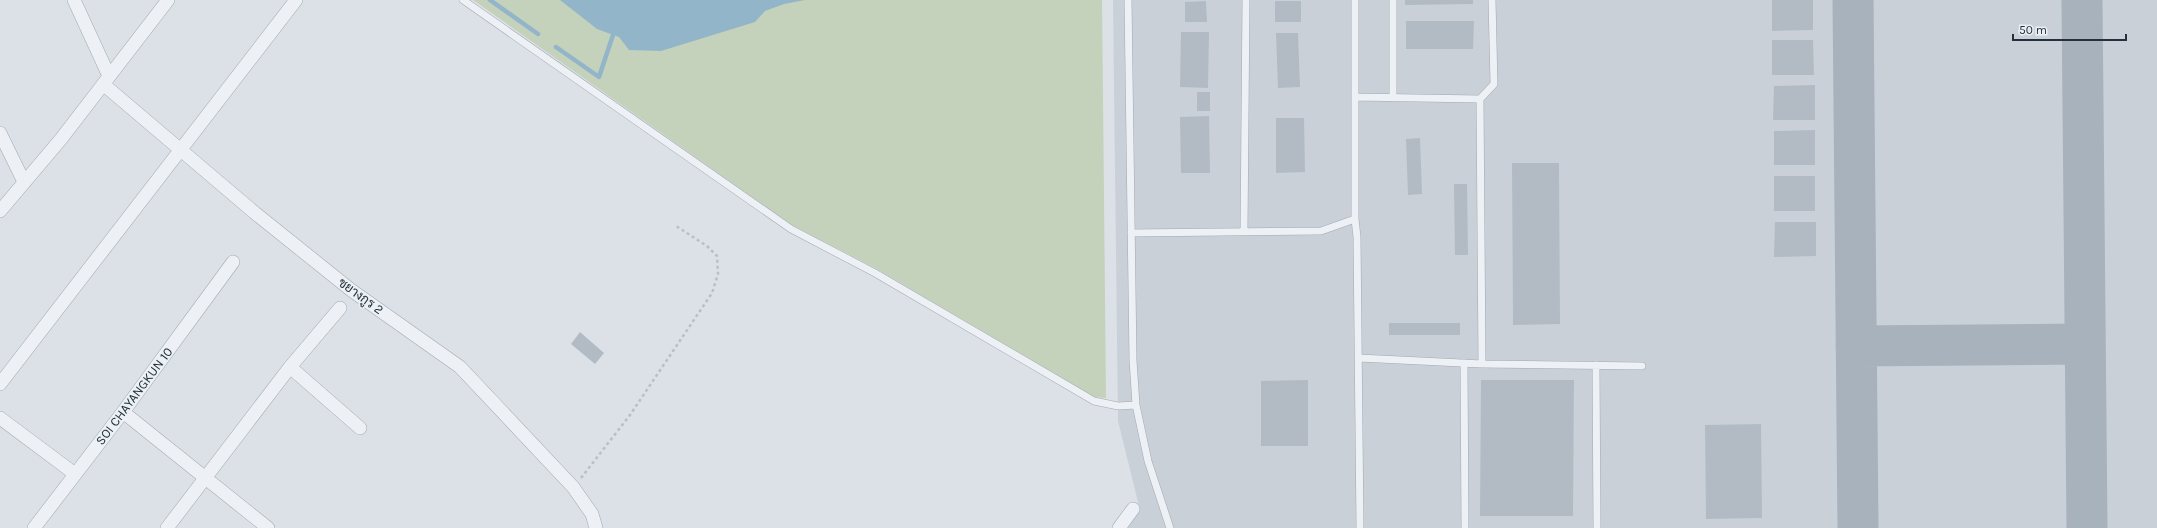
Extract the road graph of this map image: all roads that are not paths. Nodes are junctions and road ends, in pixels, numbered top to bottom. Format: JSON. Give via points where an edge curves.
{"nodes":[{"id":1,"x":74,"y":0,"type":"edge"},
{"id":2,"x":168,"y":0,"type":"edge"},
{"id":3,"x":296,"y":0,"type":"edge"},
{"id":4,"x":462,"y":0,"type":"edge"},
{"id":5,"x":1128,"y":0,"type":"edge"},
{"id":6,"x":1246,"y":0,"type":"edge"},
{"id":7,"x":1355,"y":0,"type":"edge"},
{"id":8,"x":1393,"y":0,"type":"edge"},
{"id":9,"x":1492,"y":0,"type":"edge"},
{"id":10,"x":106,"y":80,"type":"junction"},
{"id":11,"x":1356,"y":97,"type":"junction"},
{"id":12,"x":1393,"y":98,"type":"junction"},
{"id":13,"x":1480,"y":99,"type":"junction"},
{"id":14,"x":0,"y":133,"type":"edge"},
{"id":15,"x":182,"y":151,"type":"junction"},
{"id":16,"x":24,"y":182,"type":"junction"},
{"id":17,"x":0,"y":211,"type":"edge"},
{"id":18,"x":1355,"y":219,"type":"junction"},
{"id":19,"x":1130,"y":232,"type":"junction"},
{"id":20,"x":1244,"y":232,"type":"junction"},
{"id":21,"x":233,"y":262,"type":"dead end"},
{"id":22,"x":340,"y":308,"type":"dead end"},
{"id":23,"x":1359,"y":358,"type":"junction"},
{"id":24,"x":1464,"y":363,"type":"junction"},
{"id":25,"x":1482,"y":364,"type":"junction"},
{"id":26,"x":1596,"y":365,"type":"junction"},
{"id":27,"x":1642,"y":366,"type":"dead end"},
{"id":28,"x":290,"y":367,"type":"junction"},
{"id":29,"x":0,"y":384,"type":"edge"},
{"id":30,"x":1136,"y":405,"type":"junction"},
{"id":31,"x":123,"y":412,"type":"junction"},
{"id":32,"x":0,"y":418,"type":"edge"},
{"id":33,"x":360,"y":428,"type":"dead end"},
{"id":34,"x":75,"y":474,"type":"junction"},
{"id":35,"x":204,"y":478,"type":"junction"},
{"id":36,"x":1133,"y":509,"type":"dead end"},
{"id":37,"x":34,"y":528,"type":"edge"},
{"id":38,"x":167,"y":528,"type":"edge"},
{"id":39,"x":268,"y":528,"type":"edge"},
{"id":40,"x":596,"y":528,"type":"edge"},
{"id":41,"x":1119,"y":528,"type":"edge"},
{"id":42,"x":1170,"y":528,"type":"edge"},
{"id":43,"x":1360,"y":528,"type":"edge"},
{"id":44,"x":1465,"y":528,"type":"edge"},
{"id":45,"x":1597,"y":528,"type":"edge"}],
"edges":[{"from":1,"to":10,"type":"street"},
{"from":2,"to":10,"type":"street"},
{"from":3,"to":15,"type":"street"},
{"from":4,"to":30,"type":"lane","via":[[791,229],[1094,401],[1118,406]]},
{"from":5,"to":19,"type":"lane"},
{"from":6,"to":20,"type":"lane"},
{"from":7,"to":11,"type":"lane"},
{"from":8,"to":12,"type":"lane"},
{"from":9,"to":13,"type":"lane","via":[[1494,84]]},
{"from":10,"to":15,"type":"street","name":"ชยางกูร 2"},
{"from":10,"to":16,"type":"street"},
{"from":11,"to":12,"type":"lane"},
{"from":11,"to":18,"type":"lane"},
{"from":12,"to":13,"type":"lane"},
{"from":13,"to":25,"type":"lane"},
{"from":14,"to":16,"type":"street"},
{"from":15,"to":29,"type":"street"},
{"from":15,"to":40,"type":"street","name":"ชยางกูร 2","via":[[351,290],[460,367],[573,487],[592,514]]},
{"from":16,"to":17,"type":"street"},
{"from":18,"to":20,"type":"lane","via":[[1321,231]]},
{"from":18,"to":23,"type":"lane"},
{"from":19,"to":20,"type":"lane"},
{"from":19,"to":30,"type":"lane"},
{"from":21,"to":31,"type":"street","name":"SOI CHAYANGKUN 10"},
{"from":22,"to":28,"type":"street"},
{"from":23,"to":24,"type":"lane"},
{"from":23,"to":43,"type":"lane"},
{"from":24,"to":25,"type":"lane"},
{"from":24,"to":44,"type":"lane"},
{"from":25,"to":26,"type":"lane"},
{"from":26,"to":27,"type":"lane"},
{"from":26,"to":45,"type":"lane"},
{"from":28,"to":33,"type":"street"},
{"from":28,"to":35,"type":"street"},
{"from":30,"to":42,"type":"lane","via":[[1148,460]]},
{"from":31,"to":34,"type":"street","name":"SOI CHAYANGKUN 10"},
{"from":31,"to":35,"type":"street"},
{"from":32,"to":34,"type":"street"},
{"from":34,"to":37,"type":"street","name":"SOI CHAYANGKUN 10"},
{"from":35,"to":38,"type":"street"},
{"from":35,"to":39,"type":"street"},
{"from":36,"to":41,"type":"street"}]}
